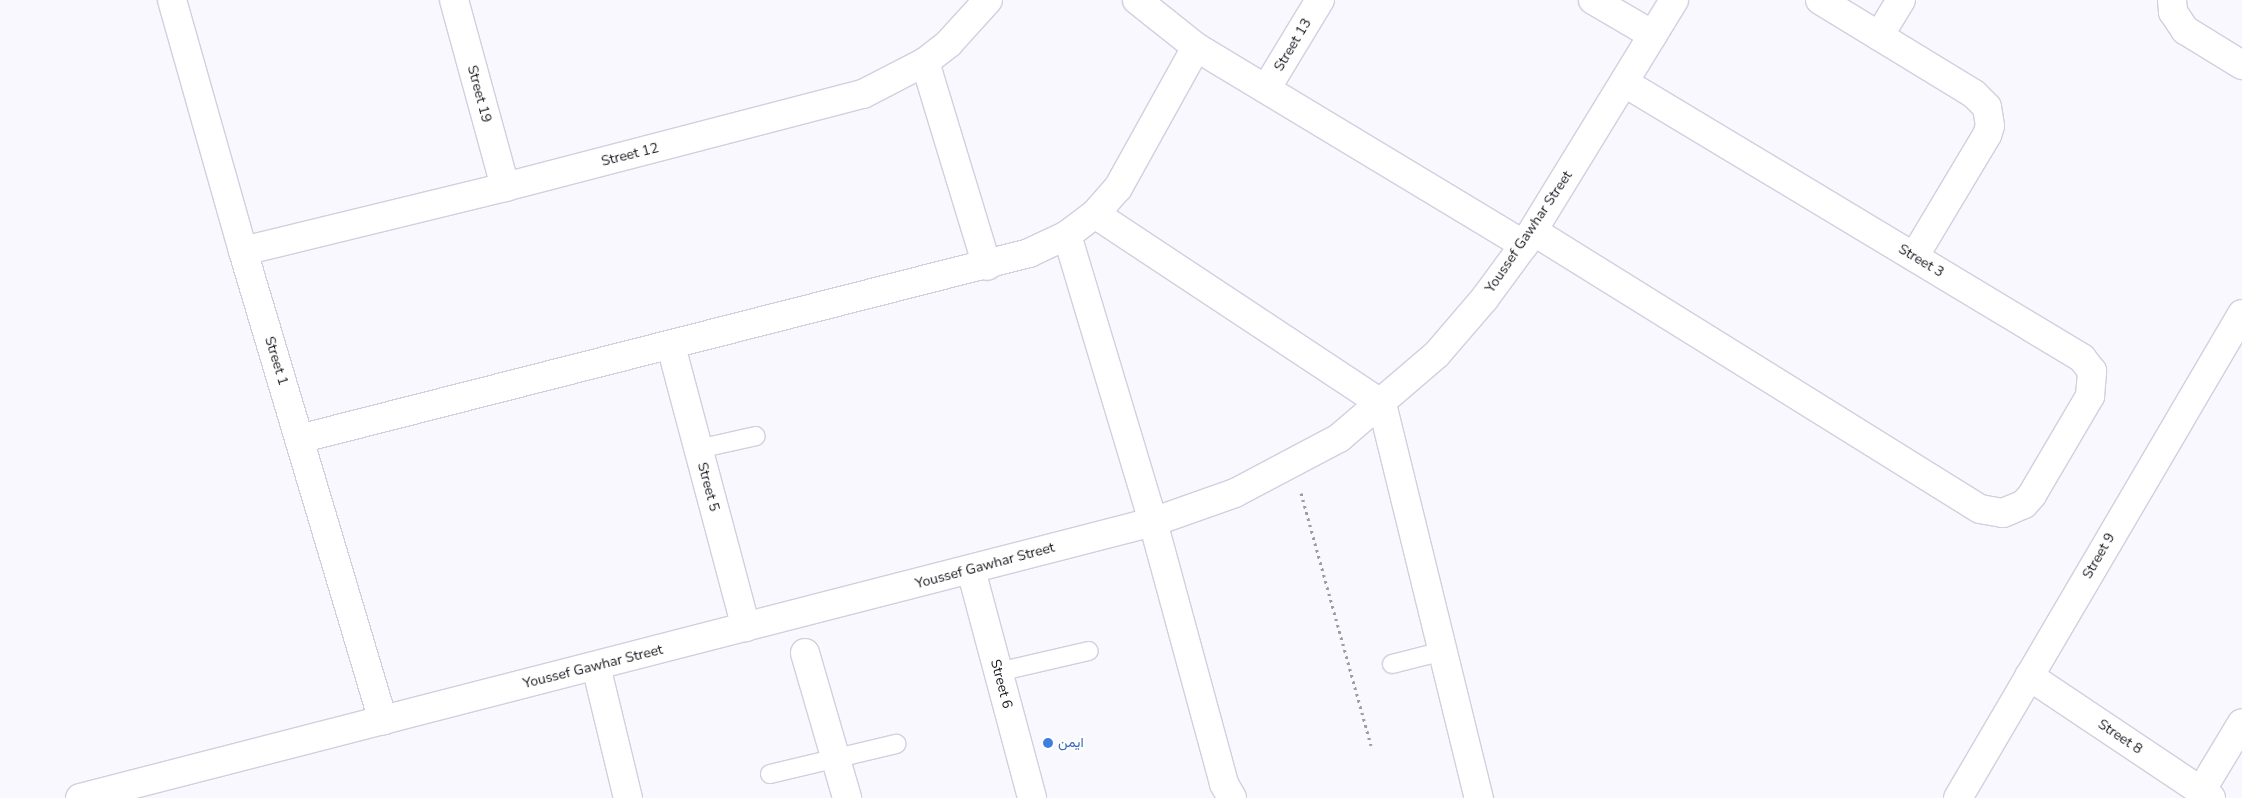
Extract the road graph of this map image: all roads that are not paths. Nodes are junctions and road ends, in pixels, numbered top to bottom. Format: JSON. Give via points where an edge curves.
{"nodes":[{"id":1,"x":172,"y":0,"type":"edge"},
{"id":2,"x":454,"y":0,"type":"edge"},
{"id":3,"x":988,"y":0,"type":"edge"},
{"id":4,"x":1137,"y":0,"type":"edge"},
{"id":5,"x":1320,"y":0,"type":"edge"},
{"id":6,"x":1593,"y":0,"type":"edge"},
{"id":7,"x":1674,"y":0,"type":"edge"},
{"id":8,"x":1820,"y":0,"type":"edge"},
{"id":9,"x":1901,"y":0,"type":"edge"},
{"id":10,"x":2172,"y":0,"type":"edge"},
{"id":11,"x":1653,"y":35,"type":"junction"},
{"id":12,"x":1879,"y":36,"type":"junction"},
{"id":13,"x":1196,"y":47,"type":"junction"},
{"id":14,"x":925,"y":62,"type":"junction"},
{"id":15,"x":2242,"y":65,"type":"edge"},
{"id":16,"x":1625,"y":83,"type":"junction"},
{"id":17,"x":1266,"y":89,"type":"junction"},
{"id":18,"x":504,"y":187,"type":"junction"},
{"id":19,"x":1095,"y":214,"type":"junction"},
{"id":20,"x":1067,"y":235,"type":"junction"},
{"id":21,"x":1529,"y":238,"type":"junction"},
{"id":22,"x":243,"y":251,"type":"junction"},
{"id":23,"x":1914,"y":257,"type":"junction"},
{"id":24,"x":987,"y":266,"type":"junction"},
{"id":25,"x":2242,"y":314,"type":"edge"},
{"id":26,"x":671,"y":346,"type":"junction"},
{"id":27,"x":1382,"y":404,"type":"junction"},
{"id":28,"x":756,"y":436,"type":"dead end"},
{"id":29,"x":299,"y":439,"type":"junction"},
{"id":30,"x":698,"y":449,"type":"junction"},
{"id":31,"x":1153,"y":522,"type":"junction"},
{"id":32,"x":971,"y":570,"type":"junction"},
{"id":33,"x":746,"y":627,"type":"junction"},
{"id":34,"x":1089,"y":651,"type":"dead end"},
{"id":35,"x":1443,"y":651,"type":"junction"},
{"id":36,"x":805,"y":653,"type":"dead end"},
{"id":37,"x":1392,"y":664,"type":"dead end"},
{"id":38,"x":596,"y":666,"type":"junction"},
{"id":39,"x":998,"y":672,"type":"junction"},
{"id":40,"x":2029,"y":676,"type":"junction"},
{"id":41,"x":383,"y":720,"type":"junction"},
{"id":42,"x":2242,"y":723,"type":"edge"},
{"id":43,"x":896,"y":744,"type":"dead end"},
{"id":44,"x":836,"y":759,"type":"junction"},
{"id":45,"x":770,"y":774,"type":"dead end"},
{"id":46,"x":2206,"y":795,"type":"edge"},
{"id":47,"x":80,"y":798,"type":"edge"},
{"id":48,"x":628,"y":798,"type":"edge"},
{"id":49,"x":847,"y":798,"type":"edge"},
{"id":50,"x":1032,"y":798,"type":"edge"},
{"id":51,"x":1232,"y":798,"type":"edge"},
{"id":52,"x":1479,"y":798,"type":"edge"},
{"id":53,"x":1958,"y":798,"type":"edge"}],
"edges":[{"from":1,"to":22,"type":"street","name":"Street 1"},
{"from":2,"to":18,"type":"street","name":"Street 19"},
{"from":3,"to":14,"type":"street","name":"Street 12","via":[[949,43]]},
{"from":4,"to":13,"type":"street"},
{"from":5,"to":17,"type":"street","name":"Street 13"},
{"from":6,"to":11,"type":"street"},
{"from":7,"to":11,"type":"street","name":"Youssef Gawhar Street"},
{"from":8,"to":12,"type":"street"},
{"from":9,"to":12,"type":"street"},
{"from":10,"to":15,"type":"street","via":[[2173,12],[2186,30]]},
{"from":11,"to":16,"type":"street","name":"Youssef Gawhar Street"},
{"from":12,"to":23,"type":"street","via":[[1974,94],[1987,107],[1990,116],[1987,135]]},
{"from":13,"to":17,"type":"street"},
{"from":13,"to":19,"type":"street","via":[[1118,188]]},
{"from":14,"to":18,"type":"street","name":"Street 12","via":[[863,94]]},
{"from":14,"to":24,"type":"street"},
{"from":16,"to":21,"type":"street","name":"Youssef Gawhar Street"},
{"from":16,"to":23,"type":"street","name":"Street 3"},
{"from":17,"to":21,"type":"street"},
{"from":18,"to":22,"type":"street","name":"Street 12"},
{"from":19,"to":20,"type":"street"},
{"from":19,"to":27,"type":"street"},
{"from":20,"to":24,"type":"street","via":[[1029,253]]},
{"from":20,"to":31,"type":"street"},
{"from":21,"to":23,"type":"street","name":"Street 3","via":[[1980,509],[2003,513],[2024,504],[2032,495],[2090,396],[2092,371],[2082,358]]},
{"from":21,"to":27,"type":"street","name":"Youssef Gawhar Street","via":[[1485,298],[1437,354]]},
{"from":22,"to":29,"type":"street","name":"Street 1"},
{"from":24,"to":26,"type":"street"},
{"from":25,"to":40,"type":"street","name":"Street 9"},
{"from":26,"to":29,"type":"street"},
{"from":26,"to":30,"type":"street","name":"Street 5"},
{"from":27,"to":31,"type":"street","name":"Youssef Gawhar Street","via":[[1340,438],[1293,464],[1235,493]]},
{"from":27,"to":35,"type":"street"},
{"from":28,"to":30,"type":"lane"},
{"from":29,"to":41,"type":"street","name":"Street 1"},
{"from":30,"to":33,"type":"street","name":"Street 5"},
{"from":31,"to":32,"type":"street","name":"Youssef Gawhar Street"},
{"from":31,"to":51,"type":"street","via":[[1224,784]]},
{"from":32,"to":33,"type":"street","name":"Youssef Gawhar Street"},
{"from":32,"to":39,"type":"street","name":"Street 6"},
{"from":33,"to":38,"type":"street","name":"Youssef Gawhar Street"},
{"from":34,"to":39,"type":"lane"},
{"from":35,"to":37,"type":"lane"},
{"from":35,"to":52,"type":"street"},
{"from":36,"to":44,"type":"street"},
{"from":38,"to":41,"type":"street","name":"Youssef Gawhar Street"},
{"from":38,"to":48,"type":"street"},
{"from":39,"to":50,"type":"street","name":"Street 6"},
{"from":40,"to":46,"type":"street","name":"Street 8"},
{"from":40,"to":53,"type":"street","name":"Street 9"},
{"from":41,"to":47,"type":"street","name":"Youssef Gawhar Street"},
{"from":42,"to":46,"type":"street"},
{"from":43,"to":44,"type":"lane"},
{"from":44,"to":45,"type":"lane"},
{"from":44,"to":49,"type":"street"}]}
